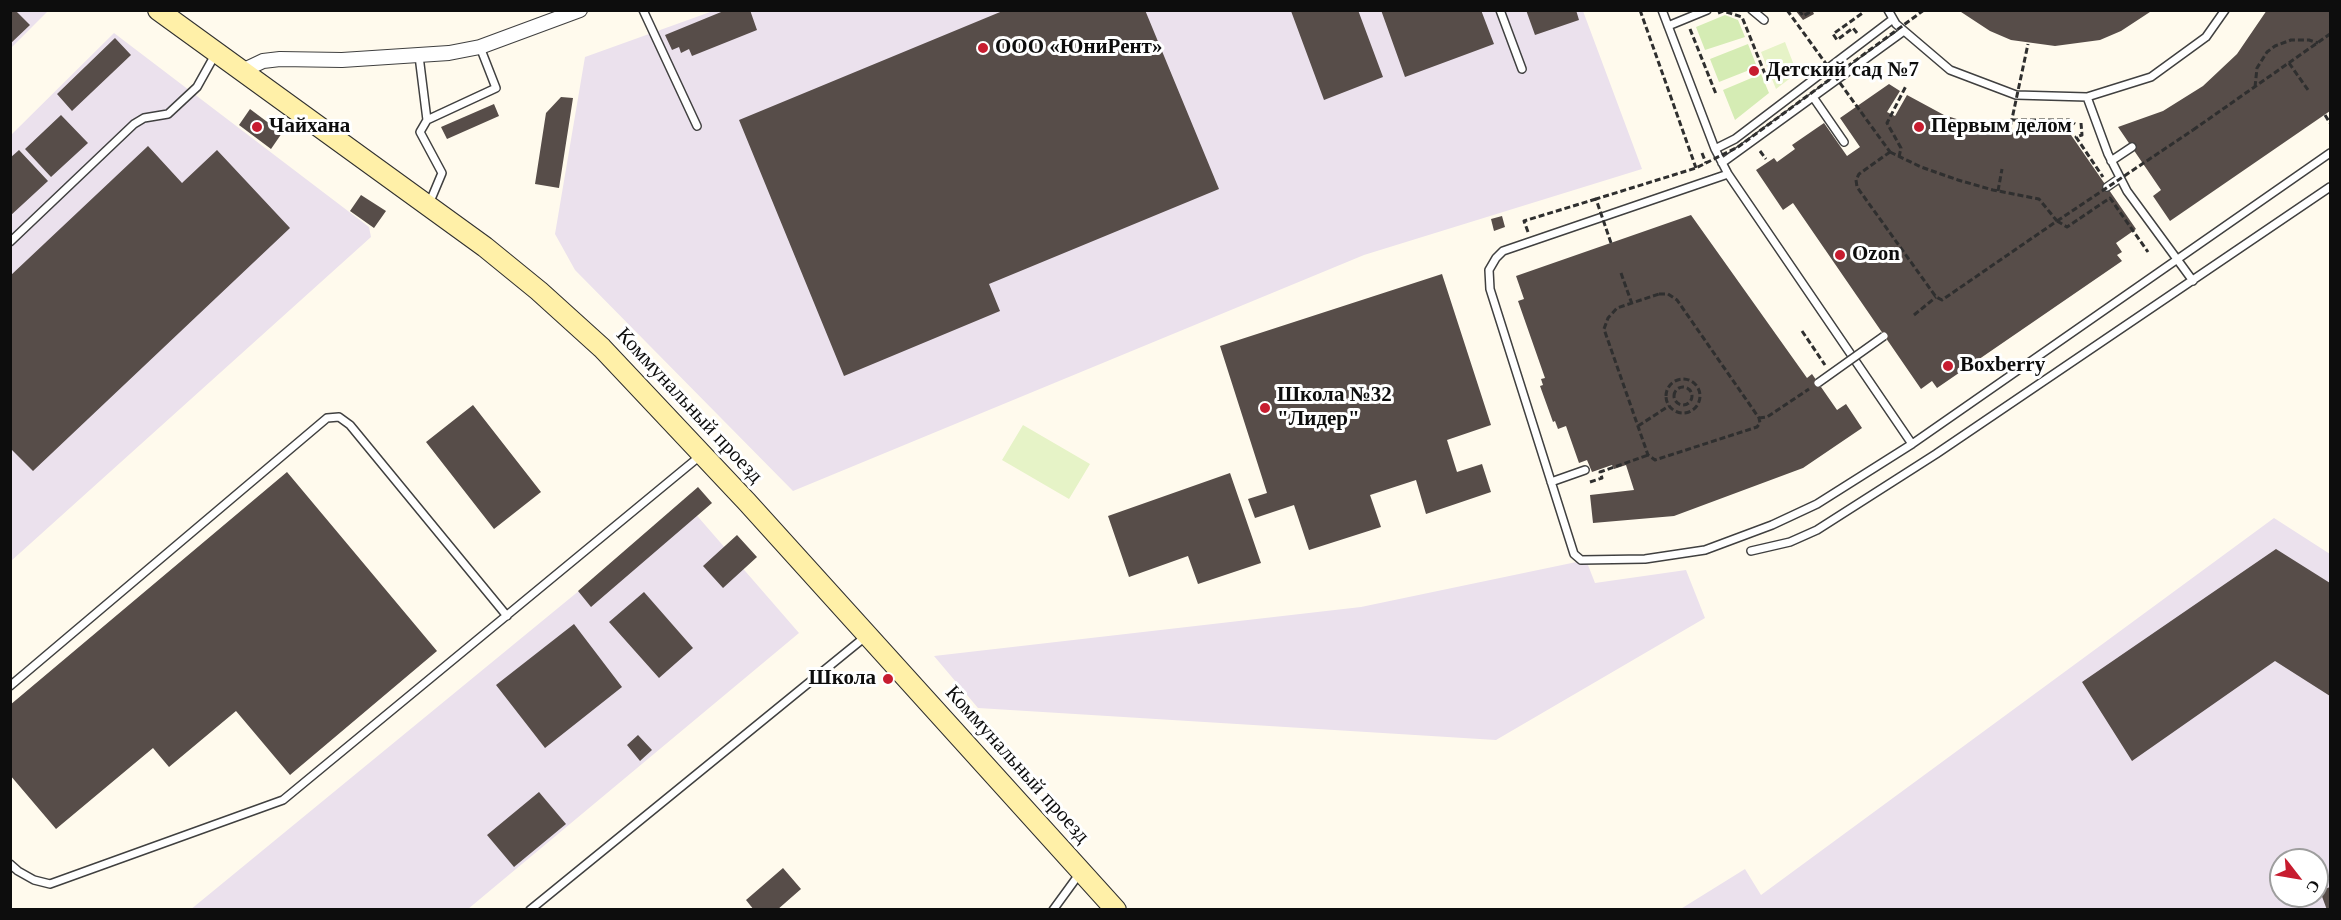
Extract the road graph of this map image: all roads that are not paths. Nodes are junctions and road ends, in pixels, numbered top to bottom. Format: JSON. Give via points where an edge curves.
{"nodes":[{"id":1,"x":158,"y":10,"type":"edge"},
{"id":2,"x":580,"y":10,"type":"edge"},
{"id":3,"x":644,"y":10,"type":"edge"},
{"id":4,"x":1500,"y":10,"type":"edge"},
{"id":5,"x":1662,"y":10,"type":"edge"},
{"id":6,"x":1752,"y":10,"type":"edge"},
{"id":7,"x":1888,"y":10,"type":"edge"},
{"id":8,"x":2225,"y":10,"type":"edge"},
{"id":9,"x":1710,"y":13,"type":"edge"},
{"id":10,"x":1893,"y":19,"type":"junction"},
{"id":11,"x":1764,"y":20,"type":"dead end"},
{"id":12,"x":1668,"y":26,"type":"junction"},
{"id":13,"x":1904,"y":31,"type":"junction"},
{"id":14,"x":480,"y":47,"type":"junction"},
{"id":15,"x":216,"y":53,"type":"junction"},
{"id":16,"x":419,"y":57,"type":"junction"},
{"id":17,"x":1522,"y":69,"type":"dead end"},
{"id":18,"x":242,"y":71,"type":"junction"},
{"id":19,"x":1813,"y":97,"type":"junction"},
{"id":20,"x":2086,"y":97,"type":"junction"},
{"id":21,"x":427,"y":120,"type":"junction"},
{"id":22,"x":698,"y":126,"type":"dead end"},
{"id":23,"x":1844,"y":142,"type":"dead end"},
{"id":24,"x":2132,"y":147,"type":"dead end"},
{"id":25,"x":1715,"y":149,"type":"junction"},
{"id":26,"x":2331,"y":153,"type":"edge"},
{"id":27,"x":2111,"y":161,"type":"junction"},
{"id":28,"x":1722,"y":163,"type":"junction"},
{"id":29,"x":1728,"y":174,"type":"junction"},
{"id":30,"x":2121,"y":178,"type":"junction"},
{"id":31,"x":2108,"y":187,"type":"road end"},
{"id":32,"x":2331,"y":187,"type":"edge"},
{"id":33,"x":428,"y":206,"type":"junction"},
{"id":34,"x":10,"y":242,"type":"edge"},
{"id":35,"x":2178,"y":260,"type":"junction"},
{"id":36,"x":2193,"y":281,"type":"junction"},
{"id":37,"x":1884,"y":336,"type":"dead end"},
{"id":38,"x":1818,"y":382,"type":"road end"},
{"id":39,"x":1912,"y":444,"type":"junction"},
{"id":40,"x":703,"y":454,"type":"junction"},
{"id":41,"x":1585,"y":470,"type":"dead end"},
{"id":42,"x":1551,"y":482,"type":"junction"},
{"id":43,"x":1751,"y":551,"type":"dead end"},
{"id":44,"x":507,"y":615,"type":"junction"},
{"id":45,"x":866,"y":636,"type":"junction"},
{"id":46,"x":10,"y":686,"type":"edge"},
{"id":47,"x":10,"y":864,"type":"edge"},
{"id":48,"x":1081,"y":871,"type":"junction"},
{"id":49,"x":530,"y":909,"type":"edge"},
{"id":50,"x":1053,"y":909,"type":"edge"},
{"id":51,"x":1116,"y":909,"type":"edge"}],
"edges":[{"from":1,"to":15,"type":"street","name":"Коммунальный проезд"},
{"from":2,"to":14,"type":"street"},
{"from":3,"to":22,"type":"lane"},
{"from":4,"to":17,"type":"lane"},
{"from":5,"to":12,"type":"lane"},
{"from":6,"to":11,"type":"lane"},
{"from":7,"to":10,"type":"lane"},
{"from":8,"to":20,"type":"lane","via":[[2206,37],[2151,76]]},
{"from":9,"to":12,"type":"lane"},
{"from":10,"to":13,"type":"lane"},
{"from":10,"to":25,"type":"lane","via":[[1736,139]]},
{"from":12,"to":25,"type":"lane"},
{"from":13,"to":19,"type":"lane"},
{"from":13,"to":20,"type":"lane","via":[[1950,70],[2016,95]]},
{"from":14,"to":16,"type":"street"},
{"from":14,"to":21,"type":"lane","via":[[496,88]]},
{"from":15,"to":18,"type":"street","name":"Коммунальный проезд"},
{"from":15,"to":34,"type":"lane","via":[[197,87],[168,114],[134,124]]},
{"from":16,"to":18,"type":"street","via":[[279,59],[263,61]]},
{"from":16,"to":21,"type":"lane"},
{"from":18,"to":33,"type":"street","name":"Коммунальный проезд"},
{"from":19,"to":23,"type":"lane"},
{"from":19,"to":28,"type":"lane"},
{"from":20,"to":27,"type":"lane"},
{"from":21,"to":33,"type":"lane","via":[[420,132],[442,173]]},
{"from":24,"to":27,"type":"lane"},
{"from":25,"to":28,"type":"lane"},
{"from":26,"to":35,"type":"lane"},
{"from":27,"to":30,"type":"lane"},
{"from":28,"to":29,"type":"lane"},
{"from":29,"to":39,"type":"lane"},
{"from":29,"to":42,"type":"lane","via":[[1503,251],[1489,270],[1488,281]]},
{"from":30,"to":31,"type":"lane"},
{"from":30,"to":35,"type":"lane"},
{"from":32,"to":36,"type":"lane"},
{"from":33,"to":40,"type":"street","name":"Коммунальный проезд","via":[[485,247],[579,326]]},
{"from":35,"to":36,"type":"lane"},
{"from":35,"to":39,"type":"lane"},
{"from":36,"to":43,"type":"lane","via":[[1817,530],[1790,542]]},
{"from":37,"to":38,"type":"lane","bridge":true},
{"from":39,"to":42,"type":"lane","via":[[1817,504],[1772,525],[1705,550],[1645,559],[1577,558]]},
{"from":40,"to":44,"type":"lane"},
{"from":40,"to":45,"type":"street","name":"Коммунальный проезд"},
{"from":41,"to":42,"type":"lane"},
{"from":44,"to":46,"type":"lane","via":[[350,425],[339,417],[327,418]]},
{"from":44,"to":47,"type":"lane","via":[[283,800],[50,884],[34,880]]},
{"from":45,"to":48,"type":"street","name":"Коммунальный проезд"},
{"from":45,"to":49,"type":"lane"},
{"from":48,"to":50,"type":"lane"},
{"from":48,"to":51,"type":"street","name":"Коммунальный проезд"}]}
